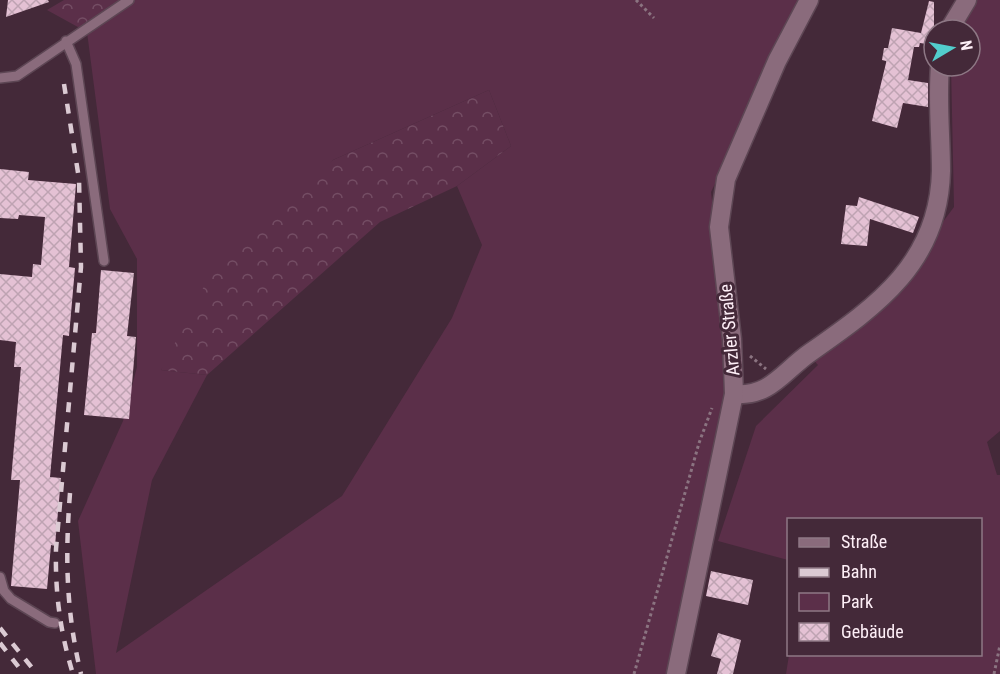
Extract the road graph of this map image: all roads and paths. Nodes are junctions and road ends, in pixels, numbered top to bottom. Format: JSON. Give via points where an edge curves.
{"nodes":[{"id":1,"x":129,"y":0,"type":"edge"},
{"id":2,"x":636,"y":0,"type":"edge"},
{"id":3,"x":809,"y":0,"type":"edge"},
{"id":4,"x":967,"y":0,"type":"edge"},
{"id":5,"x":654,"y":18,"type":"dead end"},
{"id":6,"x":956,"y":18,"type":"edge"},
{"id":7,"x":66,"y":41,"type":"junction"},
{"id":8,"x":0,"y":78,"type":"edge"},
{"id":9,"x":940,"y":78,"type":"edge"},
{"id":10,"x":104,"y":261,"type":"dead end"},
{"id":11,"x":749,"y":355,"type":"dead end"},
{"id":12,"x":772,"y":374,"type":"dead end"},
{"id":13,"x":734,"y":394,"type":"junction"},
{"id":14,"x":699,"y":443,"type":"dead end"},
{"id":15,"x":0,"y":577,"type":"edge"},
{"id":16,"x":55,"y":623,"type":"dead end"},
{"id":17,"x":1000,"y":645,"type":"edge"},
{"id":18,"x":634,"y":674,"type":"edge"},
{"id":19,"x":676,"y":674,"type":"edge"},
{"id":20,"x":994,"y":674,"type":"edge"}],
"edges":[{"from":1,"to":7,"type":"lane"},
{"from":2,"to":5,"type":"path"},
{"from":3,"to":13,"type":"main road","name":"Arzler Straße","via":[[777,61],[726,179],[719,227]]},
{"from":4,"to":6,"type":"main road"},
{"from":7,"to":8,"type":"lane","via":[[17,76]]},
{"from":7,"to":10,"type":"lane","via":[[76,64]]},
{"from":9,"to":13,"type":"main road","via":[[940,186],[931,222],[914,261],[872,308],[770,386],[753,394]]},
{"from":11,"to":12,"type":"path"},
{"from":13,"to":19,"type":"main road","name":"Arzler Straße"},
{"from":14,"to":18,"type":"path"},
{"from":15,"to":16,"type":"lane","via":[[11,599]]},
{"from":17,"to":20,"type":"path"}]}
